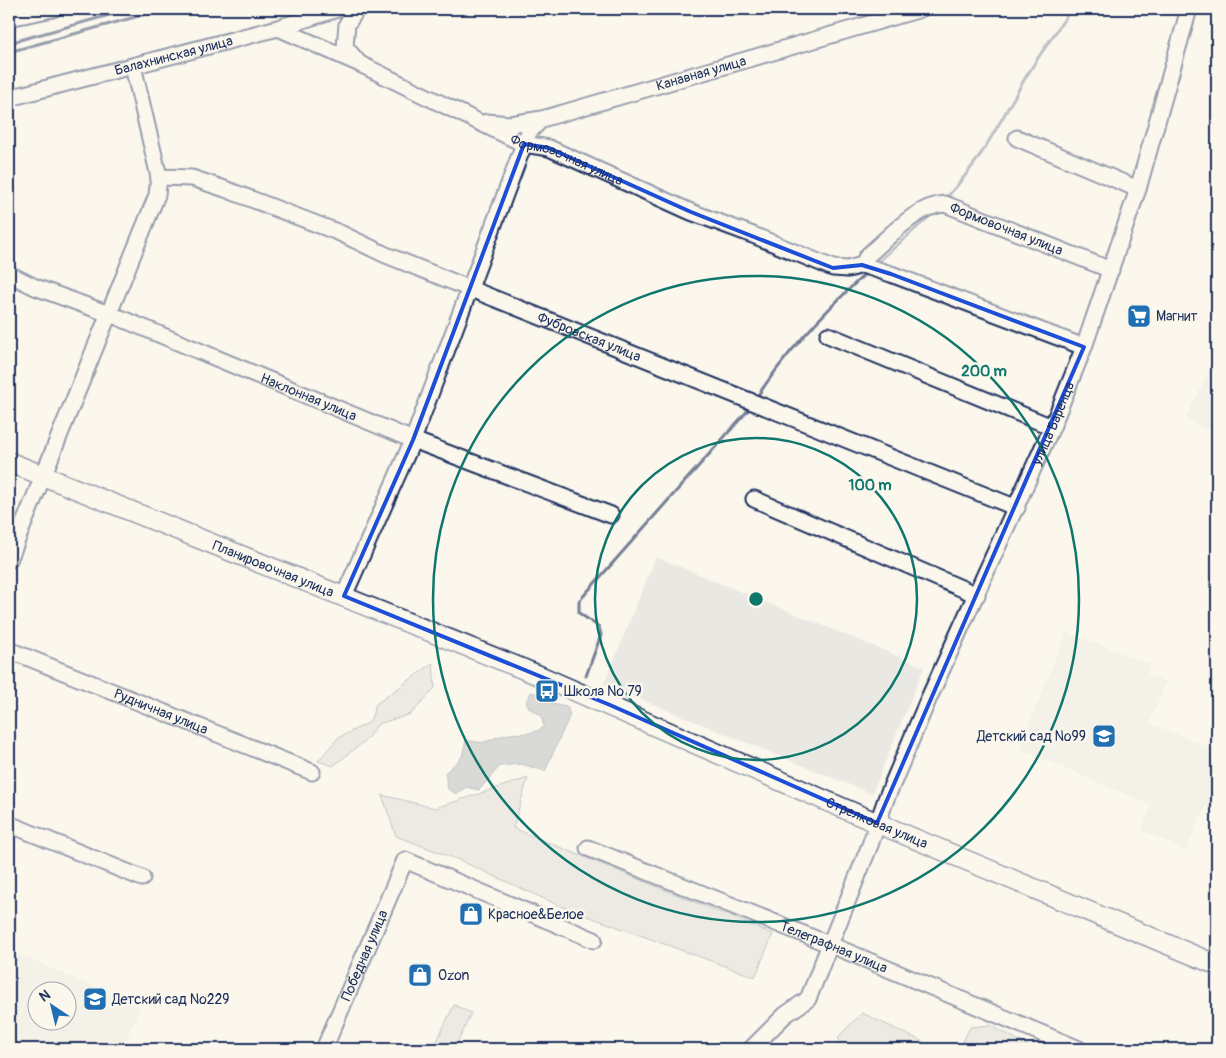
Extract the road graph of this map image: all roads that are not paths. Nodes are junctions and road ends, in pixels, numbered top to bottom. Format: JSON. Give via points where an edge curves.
{"nodes":[{"id":1,"x":54,"y":9,"type":"edge"},
{"id":2,"x":337,"y":9,"type":"edge"},
{"id":3,"x":357,"y":9,"type":"edge"},
{"id":4,"x":922,"y":9,"type":"edge"},
{"id":5,"x":1189,"y":9,"type":"edge"},
{"id":6,"x":9,"y":18,"type":"edge"},
{"id":7,"x":278,"y":28,"type":"junction"},
{"id":8,"x":360,"y":64,"type":"junction"},
{"id":9,"x":133,"y":66,"type":"junction"},
{"id":10,"x":9,"y":98,"type":"edge"},
{"id":11,"x":542,"y":120,"type":"junction"},
{"id":12,"x":478,"y":122,"type":"junction"},
{"id":13,"x":1017,"y":138,"type":"dead end"},
{"id":14,"x":524,"y":144,"type":"junction"},
{"id":15,"x":159,"y":177,"type":"junction"},
{"id":16,"x":1138,"y":189,"type":"junction"},
{"id":17,"x":862,"y":265,"type":"junction"},
{"id":18,"x":1111,"y":270,"type":"junction"},
{"id":19,"x":9,"y":274,"type":"edge"},
{"id":20,"x":471,"y":288,"type":"junction"},
{"id":21,"x":108,"y":314,"type":"junction"},
{"id":22,"x":828,"y":335,"type":"dead end"},
{"id":23,"x":1084,"y":347,"type":"junction"},
{"id":24,"x":1052,"y":427,"type":"junction"},
{"id":25,"x":413,"y":440,"type":"junction"},
{"id":26,"x":9,"y":462,"type":"edge"},
{"id":27,"x":44,"y":476,"type":"junction"},
{"id":28,"x":754,"y":499,"type":"dead end"},
{"id":29,"x":1017,"y":508,"type":"junction"},
{"id":30,"x":611,"y":515,"type":"dead end"},
{"id":31,"x":9,"y":560,"type":"edge"},
{"id":32,"x":977,"y":595,"type":"junction"},
{"id":33,"x":344,"y":596,"type":"junction"},
{"id":34,"x":9,"y":650,"type":"edge"},
{"id":35,"x":538,"y":675,"type":"joint"},
{"id":36,"x":312,"y":772,"type":"dead end"},
{"id":37,"x":877,"y":823,"type":"junction"},
{"id":38,"x":9,"y":824,"type":"edge"},
{"id":39,"x":588,"y":848,"type":"dead end"},
{"id":40,"x":142,"y":878,"type":"dead end"},
{"id":41,"x":594,"y":940,"type":"dead end"},
{"id":42,"x":831,"y":945,"type":"junction"},
{"id":43,"x":1217,"y":966,"type":"edge"},
{"id":44,"x":324,"y":1049,"type":"edge"},
{"id":45,"x":752,"y":1049,"type":"edge"},
{"id":46,"x":1079,"y":1049,"type":"edge"}],
"edges":[{"from":1,"to":6,"type":"street"},
{"from":2,"to":7,"type":"street","name":"Балахнинская улица"},
{"from":3,"to":8,"type":"street","via":[[346,24],[345,47]]},
{"from":4,"to":11,"type":"street","name":"Канавная улица"},
{"from":5,"to":16,"type":"street","name":"улица Баренца"},
{"from":7,"to":8,"type":"street","name":"Формовочная улица"},
{"from":7,"to":9,"type":"street","name":"Балахнинская улица"},
{"from":8,"to":12,"type":"street","name":"Формовочная улица"},
{"from":9,"to":10,"type":"street","name":"Балахнинская улица"},
{"from":9,"to":15,"type":"street"},
{"from":11,"to":12,"type":"street","name":"Канавная улица","via":[[510,124]]},
{"from":11,"to":14,"type":"street","via":[[529,132]]},
{"from":12,"to":14,"type":"street","name":"Формовочная улица"},
{"from":13,"to":16,"type":"street"},
{"from":14,"to":17,"type":"street","name":"Формовочная улица","via":[[549,148],[691,212],[833,268],[848,269]]},
{"from":14,"to":20,"type":"street"},
{"from":15,"to":20,"type":"street","name":"Фубровская улица","via":[[192,178],[225,189]]},
{"from":15,"to":21,"type":"street","via":[[157,195]]},
{"from":16,"to":18,"type":"street","name":"улица Баренца"},
{"from":17,"to":18,"type":"street","name":"Формовочная улица","via":[[868,255],[923,209],[945,204]]},
{"from":17,"to":23,"type":"street","name":"Формовочная улица"},
{"from":18,"to":23,"type":"street","name":"улица Баренца"},
{"from":19,"to":21,"type":"street","name":"Наклонная улица"},
{"from":20,"to":25,"type":"street"},
{"from":20,"to":29,"type":"street","name":"Фубровская улица"},
{"from":21,"to":25,"type":"street","name":"Наклонная улица"},
{"from":21,"to":27,"type":"street"},
{"from":22,"to":24,"type":"street"},
{"from":23,"to":24,"type":"street","name":"улица Баренца"},
{"from":24,"to":29,"type":"street","name":"улица Баренца"},
{"from":25,"to":30,"type":"street","name":"Наклонная улица"},
{"from":25,"to":33,"type":"street"},
{"from":26,"to":27,"type":"main road","name":"Планировочная улица"},
{"from":27,"to":31,"type":"street"},
{"from":27,"to":33,"type":"main road","name":"Планировочная улица"},
{"from":28,"to":32,"type":"street"},
{"from":29,"to":32,"type":"street","name":"улица Баренца"},
{"from":32,"to":37,"type":"street","name":"улица Баренца","via":[[939,674]]},
{"from":33,"to":35,"type":"main road","name":"Планировочная улица"},
{"from":34,"to":36,"type":"street","name":"Рудничная улица"},
{"from":35,"to":37,"type":"main road","name":"Стрелковая улица"},
{"from":37,"to":42,"type":"street","name":"улица Баренца"},
{"from":37,"to":43,"type":"main road","name":"Стрелковая улица"},
{"from":38,"to":40,"type":"street"},
{"from":39,"to":42,"type":"street","name":"Телеграфная улица"},
{"from":41,"to":44,"type":"street","name":"Победная улица","via":[[405,860]]},
{"from":42,"to":45,"type":"street","name":"улица Баренца","via":[[808,999],[785,1015]]},
{"from":42,"to":46,"type":"street","name":"Телеграфная улица"}]}
